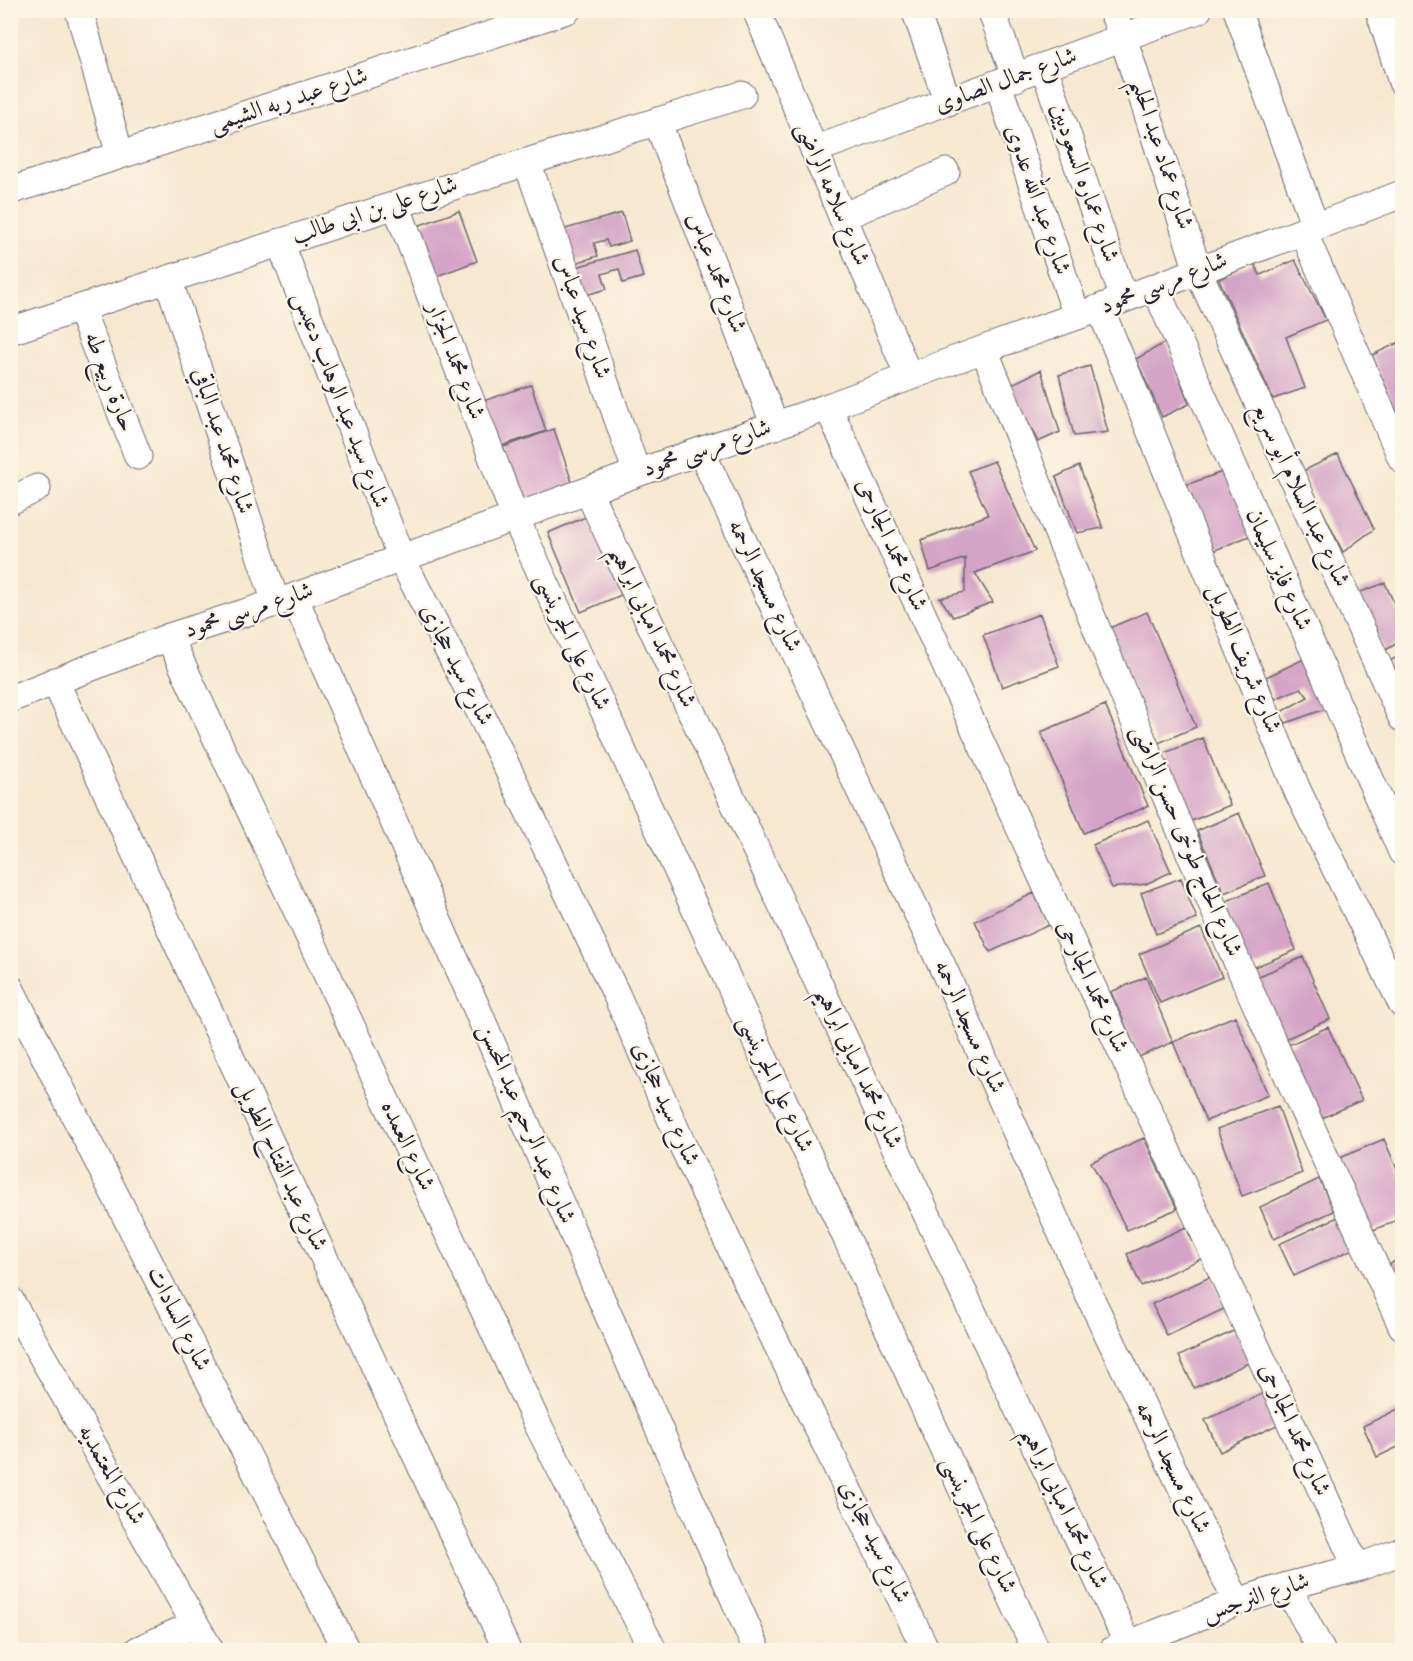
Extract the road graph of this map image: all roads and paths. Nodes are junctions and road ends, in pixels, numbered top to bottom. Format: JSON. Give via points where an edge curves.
{"nodes":[{"id":1,"x":79,"y":10,"type":"edge"},
{"id":2,"x":567,"y":10,"type":"edge"},
{"id":3,"x":756,"y":10,"type":"edge"},
{"id":4,"x":915,"y":10,"type":"edge"},
{"id":5,"x":991,"y":10,"type":"edge"},
{"id":6,"x":1112,"y":10,"type":"edge"},
{"id":7,"x":1198,"y":10,"type":"edge"},
{"id":8,"x":1237,"y":10,"type":"edge"},
{"id":9,"x":1378,"y":10,"type":"edge"},
{"id":10,"x":1123,"y":37,"type":"junction"},
{"id":11,"x":1044,"y":68,"type":"junction"},
{"id":12,"x":1007,"y":81,"type":"junction"},
{"id":13,"x":1402,"y":82,"type":"edge"},
{"id":14,"x":742,"y":95,"type":"dead end"},
{"id":15,"x":948,"y":102,"type":"junction"},
{"id":16,"x":657,"y":121,"type":"junction"},
{"id":17,"x":814,"y":150,"type":"junction"},
{"id":18,"x":120,"y":155,"type":"junction"},
{"id":19,"x":527,"y":162,"type":"junction"},
{"id":20,"x":946,"y":172,"type":"dead end"},
{"id":21,"x":10,"y":191,"type":"edge"},
{"id":22,"x":1402,"y":194,"type":"edge"},
{"id":23,"x":396,"y":205,"type":"junction"},
{"id":24,"x":842,"y":217,"type":"junction"},
{"id":25,"x":1309,"y":229,"type":"junction"},
{"id":26,"x":280,"y":242,"type":"junction"},
{"id":27,"x":1198,"y":271,"type":"junction"},
{"id":28,"x":168,"y":279,"type":"junction"},
{"id":29,"x":1155,"y":287,"type":"junction"},
{"id":30,"x":80,"y":308,"type":"junction"},
{"id":31,"x":1100,"y":308,"type":"junction"},
{"id":32,"x":10,"y":331,"type":"edge"},
{"id":33,"x":984,"y":348,"type":"junction"},
{"id":34,"x":909,"y":377,"type":"junction"},
{"id":35,"x":828,"y":407,"type":"junction"},
{"id":36,"x":775,"y":426,"type":"junction"},
{"id":37,"x":700,"y":451,"type":"junction"},
{"id":38,"x":138,"y":456,"type":"dead end"},
{"id":39,"x":1402,"y":459,"type":"edge"},
{"id":40,"x":637,"y":473,"type":"junction"},
{"id":41,"x":37,"y":488,"type":"dead end"},
{"id":42,"x":588,"y":491,"type":"junction"},
{"id":43,"x":10,"y":501,"type":"edge"},
{"id":44,"x":515,"y":517,"type":"junction"},
{"id":45,"x":401,"y":558,"type":"junction"},
{"id":46,"x":285,"y":600,"type":"junction"},
{"id":47,"x":169,"y":637,"type":"junction"},
{"id":48,"x":55,"y":681,"type":"junction"},
{"id":49,"x":10,"y":699,"type":"edge"},
{"id":50,"x":1402,"y":718,"type":"edge"},
{"id":51,"x":1402,"y":852,"type":"edge"},
{"id":52,"x":10,"y":988,"type":"edge"},
{"id":53,"x":1402,"y":1004,"type":"edge"},
{"id":54,"x":10,"y":1300,"type":"edge"},
{"id":55,"x":1402,"y":1326,"type":"edge"},
{"id":56,"x":1402,"y":1551,"type":"edge"},
{"id":57,"x":1357,"y":1568,"type":"junction"},
{"id":58,"x":1287,"y":1586,"type":"junction"},
{"id":59,"x":1237,"y":1602,"type":"junction"},
{"id":60,"x":195,"y":1624,"type":"junction"},
{"id":61,"x":1120,"y":1647,"type":"edge"},
{"id":62,"x":138,"y":1650,"type":"edge"},
{"id":63,"x":210,"y":1650,"type":"edge"},
{"id":64,"x":346,"y":1650,"type":"edge"},
{"id":65,"x":507,"y":1650,"type":"edge"},
{"id":66,"x":654,"y":1650,"type":"edge"},
{"id":67,"x":758,"y":1650,"type":"edge"},
{"id":68,"x":926,"y":1650,"type":"edge"},
{"id":69,"x":1036,"y":1650,"type":"edge"},
{"id":70,"x":1321,"y":1650,"type":"edge"}],
"edges":[{"from":1,"to":18,"type":"street"},
{"from":2,"to":18,"type":"street","name":"شارع عبد ربه الشيمى"},
{"from":3,"to":17,"type":"street","name":"شارع سلامه الراضى"},
{"from":4,"to":15,"type":"street"},
{"from":5,"to":12,"type":"street","name":"شارع عبد الله عدوى"},
{"from":6,"to":10,"type":"street","name":"شارع عماد عبد الحليم"},
{"from":7,"to":10,"type":"street","name":"شارع جمال الصاوى"},
{"from":8,"to":25,"type":"street"},
{"from":9,"to":13,"type":"street"},
{"from":10,"to":11,"type":"street","name":"شارع جمال الصاوى"},
{"from":10,"to":27,"type":"street","name":"شارع عماد عبد الحليم"},
{"from":11,"to":12,"type":"street","name":"شارع جمال الصاوى"},
{"from":11,"to":31,"type":"street","name":"شارع عماره السعوديين"},
{"from":12,"to":15,"type":"street","name":"شارع جمال الصاوى"},
{"from":12,"to":31,"type":"street","name":"شارع عبد الله عدوى"},
{"from":14,"to":16,"type":"street","name":"شارع على بن ابى طالب"},
{"from":15,"to":17,"type":"street","name":"شارع جمال الصاوى"},
{"from":16,"to":19,"type":"street","name":"شارع على بن ابى طالب"},
{"from":16,"to":36,"type":"street","name":"شارع محمد عباس"},
{"from":17,"to":24,"type":"street","name":"شارع سلامه الراضى"},
{"from":18,"to":21,"type":"street","name":"شارع عبد ربه الشيمى"},
{"from":19,"to":23,"type":"street","name":"شارع على بن ابى طالب"},
{"from":19,"to":40,"type":"street","name":"شارع سيد عباس"},
{"from":20,"to":24,"type":"street"},
{"from":22,"to":25,"type":"street","name":"شارع مرسى محمود"},
{"from":23,"to":26,"type":"street","name":"شارع على بن ابى طالب"},
{"from":23,"to":44,"type":"street","name":"شارع محمد الجزار"},
{"from":24,"to":34,"type":"street","name":"شارع سلامه الراضى"},
{"from":25,"to":27,"type":"street","name":"شارع مرسى محمود"},
{"from":25,"to":39,"type":"street"},
{"from":26,"to":28,"type":"street","name":"شارع على بن ابى طالب"},
{"from":26,"to":45,"type":"street","name":"شارع سيد عبد الوهاب دعبس"},
{"from":27,"to":29,"type":"street","name":"شارع مرسى محمود"},
{"from":27,"to":50,"type":"street","name":"شارع عبد السلام أبو سريع"},
{"from":28,"to":30,"type":"street","name":"شارع على بن ابى طالب"},
{"from":28,"to":46,"type":"street","name":"شارع محمد عبد الباقي"},
{"from":29,"to":31,"type":"street","name":"شارع مرسى محمود"},
{"from":29,"to":51,"type":"street","name":"شارع فايز سليمان"},
{"from":30,"to":32,"type":"street","name":"شارع على بن ابى طالب"},
{"from":30,"to":38,"type":"street","name":"حارة ربيع طه"},
{"from":31,"to":33,"type":"street","name":"شارع مرسى محمود"},
{"from":31,"to":53,"type":"street","name":"شارع شريف الطويل","via":[[1298,792]]},
{"from":33,"to":34,"type":"street","name":"شارع مرسى محمود"},
{"from":33,"to":55,"type":"street","name":"شارع الحاج طوخى حسن الراضى","via":[[1105,650],[1262,1019]]},
{"from":34,"to":35,"type":"street","name":"شارع مرسى محمود"},
{"from":35,"to":36,"type":"street","name":"شارع مرسى محمود"},
{"from":35,"to":57,"type":"street","name":"شارع محمد الجارحى"},
{"from":36,"to":37,"type":"street","name":"شارع مرسى محمود"},
{"from":37,"to":40,"type":"street","name":"شارع مرسى محمود"},
{"from":37,"to":59,"type":"street","name":"شارع مسجد الرحمه","via":[[944,970],[1089,1295]]},
{"from":40,"to":42,"type":"street","name":"شارع مرسى محمود"},
{"from":41,"to":43,"type":"street"},
{"from":42,"to":44,"type":"street","name":"شارع مرسى محمود"},
{"from":42,"to":61,"type":"street","name":"شارع محمد امبابى ابراهيم"},
{"from":44,"to":45,"type":"street","name":"شارع مرسى محمود"},
{"from":44,"to":69,"type":"street","name":"شارع على الجرينسى"},
{"from":45,"to":46,"type":"street","name":"شارع مرسى محمود"},
{"from":45,"to":68,"type":"street","name":"شارع سيد حجازى","via":[[547,849],[752,1293]]},
{"from":46,"to":47,"type":"street","name":"شارع مرسى محمود"},
{"from":46,"to":67,"type":"street","name":"شارع عبد الرحيم عبد المحسن","via":[[477,1009]]},
{"from":47,"to":48,"type":"street","name":"شارع مرسى محمود"},
{"from":47,"to":66,"type":"street","name":"شارع العمده","via":[[537,1423]]},
{"from":48,"to":49,"type":"street","name":"شارع مرسى محمود"},
{"from":48,"to":65,"type":"street","name":"شارع عبد الفتاح الطويل"},
{"from":52,"to":64,"type":"street","name":"شارع السادات"},
{"from":54,"to":60,"type":"street","name":"شارع المعتمديه"},
{"from":56,"to":57,"type":"street","name":"شارع النرجس"},
{"from":57,"to":58,"type":"street","name":"شارع النرجس"},
{"from":58,"to":59,"type":"street","name":"شارع النرجس"},
{"from":58,"to":70,"type":"street"},
{"from":59,"to":61,"type":"street","name":"شارع النرجس"},
{"from":60,"to":62,"type":"street"},
{"from":60,"to":63,"type":"street","name":"شارع المعتمديه"}]}
